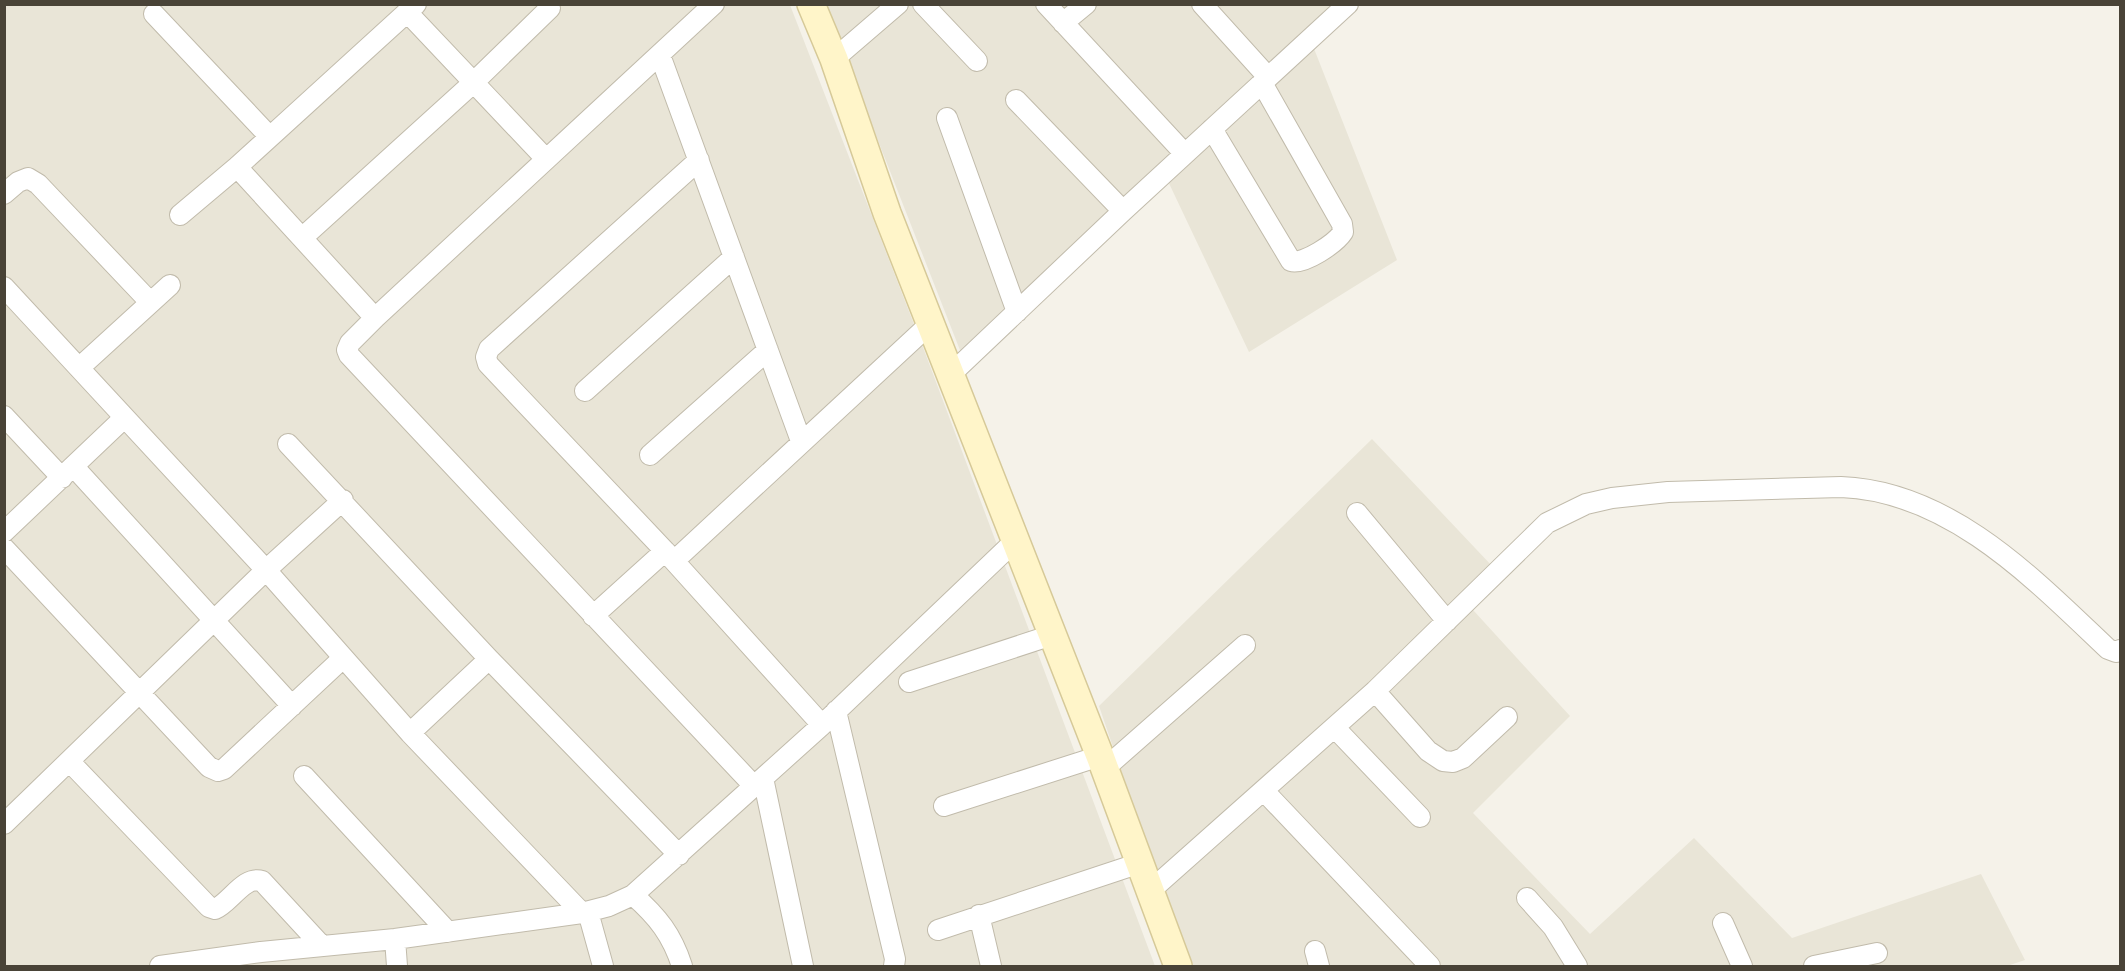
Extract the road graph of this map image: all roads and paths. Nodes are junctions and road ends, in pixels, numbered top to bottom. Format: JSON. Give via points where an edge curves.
{"nodes":[{"id":1,"x":714,"y":4,"type":"edge"},
{"id":2,"x":811,"y":4,"type":"edge"},
{"id":3,"x":898,"y":4,"type":"edge"},
{"id":4,"x":923,"y":4,"type":"edge"},
{"id":5,"x":1046,"y":4,"type":"edge"},
{"id":6,"x":1086,"y":4,"type":"edge"},
{"id":7,"x":1202,"y":4,"type":"edge"},
{"id":8,"x":1348,"y":4,"type":"edge"},
{"id":9,"x":411,"y":8,"type":"edge"},
{"id":10,"x":550,"y":8,"type":"dead end"},
{"id":11,"x":154,"y":14,"type":"dead end"},
{"id":12,"x":1063,"y":23,"type":"junction"},
{"id":13,"x":660,"y":55,"type":"junction"},
{"id":14,"x":834,"y":59,"type":"junction"},
{"id":15,"x":977,"y":61,"type":"dead end"},
{"id":16,"x":1265,"y":80,"type":"junction"},
{"id":17,"x":473,"y":83,"type":"junction"},
{"id":18,"x":1016,"y":100,"type":"dead end"},
{"id":19,"x":947,"y":118,"type":"dead end"},
{"id":20,"x":1212,"y":129,"type":"junction"},
{"id":21,"x":270,"y":137,"type":"junction"},
{"id":22,"x":1185,"y":154,"type":"junction"},
{"id":23,"x":546,"y":159,"type":"junction"},
{"id":24,"x":699,"y":160,"type":"junction"},
{"id":25,"x":237,"y":166,"type":"junction"},
{"id":26,"x":4,"y":194,"type":"edge"},
{"id":27,"x":1123,"y":211,"type":"junction"},
{"id":28,"x":180,"y":215,"type":"dead end"},
{"id":29,"x":302,"y":238,"type":"junction"},
{"id":30,"x":734,"y":257,"type":"junction"},
{"id":31,"x":170,"y":285,"type":"dead end"},
{"id":32,"x":4,"y":286,"type":"edge"},
{"id":33,"x":150,"y":302,"type":"junction"},
{"id":34,"x":1017,"y":312,"type":"junction"},
{"id":35,"x":375,"y":318,"type":"junction"},
{"id":36,"x":931,"y":323,"type":"junction"},
{"id":37,"x":768,"y":350,"type":"junction"},
{"id":38,"x":79,"y":368,"type":"junction"},
{"id":39,"x":950,"y":375,"type":"junction"},
{"id":40,"x":585,"y":391,"type":"dead end"},
{"id":41,"x":4,"y":416,"type":"edge"},
{"id":42,"x":124,"y":418,"type":"junction"},
{"id":43,"x":801,"y":441,"type":"junction"},
{"id":44,"x":288,"y":444,"type":"dead end"},
{"id":45,"x":650,"y":455,"type":"dead end"},
{"id":46,"x":68,"y":472,"type":"junction"},
{"id":47,"x":343,"y":500,"type":"junction"},
{"id":48,"x":1357,"y":513,"type":"dead end"},
{"id":49,"x":4,"y":532,"type":"edge"},
{"id":50,"x":1015,"y":541,"type":"junction"},
{"id":51,"x":4,"y":548,"type":"edge"},
{"id":52,"x":669,"y":556,"type":"junction"},
{"id":53,"x":266,"y":570,"type":"junction"},
{"id":54,"x":593,"y":616,"type":"junction"},
{"id":55,"x":214,"y":621,"type":"junction"},
{"id":56,"x":1447,"y":621,"type":"junction"},
{"id":57,"x":1052,"y":635,"type":"junction"},
{"id":58,"x":1245,"y":645,"type":"dead end"},
{"id":59,"x":2121,"y":650,"type":"edge"},
{"id":60,"x":343,"y":658,"type":"junction"},
{"id":61,"x":489,"y":659,"type":"junction"},
{"id":62,"x":909,"y":682,"type":"dead end"},
{"id":63,"x":1375,"y":691,"type":"junction"},
{"id":64,"x":140,"y":692,"type":"junction"},
{"id":65,"x":292,"y":706,"type":"junction"},
{"id":66,"x":836,"y":711,"type":"junction"},
{"id":67,"x":1507,"y":717,"type":"dead end"},
{"id":68,"x":822,"y":724,"type":"junction"},
{"id":69,"x":1335,"y":728,"type":"junction"},
{"id":70,"x":410,"y":733,"type":"junction"},
{"id":71,"x":69,"y":761,"type":"junction"},
{"id":72,"x":1102,"y":762,"type":"junction"},
{"id":73,"x":304,"y":776,"type":"dead end"},
{"id":74,"x":758,"y":782,"type":"junction"},
{"id":75,"x":1264,"y":791,"type":"junction"},
{"id":76,"x":944,"y":806,"type":"dead end"},
{"id":77,"x":1420,"y":817,"type":"dead end"},
{"id":78,"x":4,"y":824,"type":"edge"},
{"id":79,"x":679,"y":855,"type":"junction"},
{"id":80,"x":1140,"y":863,"type":"junction"},
{"id":81,"x":1150,"y":891,"type":"junction"},
{"id":82,"x":633,"y":895,"type":"junction"},
{"id":83,"x":1527,"y":898,"type":"dead end"},
{"id":84,"x":585,"y":912,"type":"junction"},
{"id":85,"x":979,"y":915,"type":"junction"},
{"id":86,"x":1723,"y":923,"type":"dead end"},
{"id":87,"x":938,"y":930,"type":"dead end"},
{"id":88,"x":448,"y":932,"type":"junction"},
{"id":89,"x":395,"y":939,"type":"junction"},
{"id":90,"x":321,"y":945,"type":"junction"},
{"id":91,"x":1877,"y":952,"type":"dead end"},
{"id":92,"x":262,"y":959,"type":"edge"},
{"id":93,"x":160,"y":966,"type":"edge"},
{"id":94,"x":397,"y":966,"type":"edge"},
{"id":95,"x":603,"y":966,"type":"edge"},
{"id":96,"x":682,"y":966,"type":"edge"},
{"id":97,"x":803,"y":966,"type":"edge"},
{"id":98,"x":894,"y":966,"type":"edge"},
{"id":99,"x":991,"y":966,"type":"edge"},
{"id":100,"x":1178,"y":966,"type":"edge"},
{"id":101,"x":1430,"y":966,"type":"edge"},
{"id":102,"x":1577,"y":966,"type":"edge"},
{"id":103,"x":1742,"y":966,"type":"edge"},
{"id":104,"x":1814,"y":966,"type":"edge"}],
"edges":[{"from":1,"to":13,"type":"street"},
{"from":2,"to":14,"type":"street"},
{"from":3,"to":14,"type":"street"},
{"from":4,"to":15,"type":"street"},
{"from":5,"to":12,"type":"street"},
{"from":6,"to":12,"type":"street"},
{"from":7,"to":16,"type":"street"},
{"from":8,"to":16,"type":"street"},
{"from":9,"to":17,"type":"street"},
{"from":9,"to":21,"type":"street"},
{"from":10,"to":17,"type":"street"},
{"from":11,"to":21,"type":"street"},
{"from":12,"to":22,"type":"street"},
{"from":13,"to":23,"type":"street"},
{"from":13,"to":24,"type":"street"},
{"from":14,"to":36,"type":"street","via":[[887,213]]},
{"from":16,"to":20,"type":"street"},
{"from":16,"to":20,"type":"street","via":[[1342,224],[1339,238],[1304,261],[1291,261]]},
{"from":17,"to":23,"type":"street"},
{"from":17,"to":29,"type":"street"},
{"from":18,"to":27,"type":"street"},
{"from":19,"to":34,"type":"street"},
{"from":20,"to":22,"type":"street"},
{"from":21,"to":25,"type":"street"},
{"from":22,"to":27,"type":"street"},
{"from":23,"to":35,"type":"street"},
{"from":24,"to":30,"type":"street"},
{"from":24,"to":52,"type":"street","via":[[489,350],[486,357],[488,364]]},
{"from":25,"to":28,"type":"street"},
{"from":25,"to":29,"type":"street"},
{"from":26,"to":33,"type":"street","via":[[28,178],[39,184]]},
{"from":27,"to":34,"type":"street"},
{"from":29,"to":35,"type":"street"},
{"from":30,"to":37,"type":"street"},
{"from":30,"to":40,"type":"street"},
{"from":31,"to":33,"type":"street"},
{"from":32,"to":38,"type":"street"},
{"from":33,"to":38,"type":"street"},
{"from":34,"to":39,"type":"street"},
{"from":35,"to":54,"type":"street","via":[[350,343],[349,355]]},
{"from":36,"to":39,"type":"street"},
{"from":36,"to":43,"type":"street"},
{"from":37,"to":43,"type":"street"},
{"from":37,"to":45,"type":"street"},
{"from":38,"to":42,"type":"street"},
{"from":39,"to":50,"type":"street"},
{"from":41,"to":46,"type":"street"},
{"from":42,"to":46,"type":"street"},
{"from":42,"to":53,"type":"street"},
{"from":43,"to":52,"type":"street"},
{"from":44,"to":47,"type":"street"},
{"from":46,"to":49,"type":"street"},
{"from":46,"to":55,"type":"street"},
{"from":47,"to":53,"type":"street"},
{"from":47,"to":61,"type":"street"},
{"from":48,"to":56,"type":"street"},
{"from":50,"to":57,"type":"street"},
{"from":50,"to":66,"type":"street"},
{"from":51,"to":64,"type":"street"},
{"from":52,"to":54,"type":"street"},
{"from":52,"to":68,"type":"street"},
{"from":53,"to":55,"type":"street"},
{"from":53,"to":60,"type":"street"},
{"from":54,"to":74,"type":"street"},
{"from":55,"to":64,"type":"street"},
{"from":55,"to":65,"type":"street"},
{"from":56,"to":59,"type":"street","via":[[1547,523],[1586,504],[1668,492],[1863,488],[1929,509],[1977,536],[2010,558],[2108,650]]},
{"from":56,"to":63,"type":"street"},
{"from":57,"to":62,"type":"street"},
{"from":57,"to":72,"type":"street"},
{"from":58,"to":72,"type":"street"},
{"from":60,"to":65,"type":"street"},
{"from":60,"to":70,"type":"street"},
{"from":61,"to":70,"type":"street"},
{"from":61,"to":79,"type":"street"},
{"from":63,"to":67,"type":"street","via":[[1428,751],[1443,761],[1463,758]]},
{"from":63,"to":69,"type":"street"},
{"from":64,"to":65,"type":"street","via":[[209,767],[218,771]]},
{"from":64,"to":71,"type":"street"},
{"from":66,"to":68,"type":"street"},
{"from":66,"to":98,"type":"street"},
{"from":68,"to":74,"type":"street"},
{"from":69,"to":75,"type":"street"},
{"from":69,"to":77,"type":"street"},
{"from":70,"to":84,"type":"street"},
{"from":71,"to":78,"type":"street"},
{"from":71,"to":90,"type":"street","via":[[209,907],[221,906],[256,879]]},
{"from":72,"to":76,"type":"street"},
{"from":72,"to":80,"type":"street"},
{"from":73,"to":88,"type":"street"},
{"from":74,"to":79,"type":"street"},
{"from":74,"to":97,"type":"street"},
{"from":75,"to":81,"type":"street"},
{"from":75,"to":101,"type":"street"},
{"from":79,"to":82,"type":"street"},
{"from":80,"to":81,"type":"street"},
{"from":80,"to":85,"type":"street"},
{"from":81,"to":100,"type":"street"},
{"from":82,"to":84,"type":"street"},
{"from":82,"to":96,"type":"street","via":[[669,934]]},
{"from":83,"to":102,"type":"street","via":[[1553,927]]},
{"from":84,"to":88,"type":"street"},
{"from":84,"to":95,"type":"street"},
{"from":85,"to":87,"type":"street"},
{"from":85,"to":99,"type":"street"},
{"from":86,"to":103,"type":"street"},
{"from":88,"to":89,"type":"street"},
{"from":89,"to":90,"type":"street"},
{"from":89,"to":94,"type":"street"},
{"from":90,"to":92,"type":"street"},
{"from":91,"to":104,"type":"street"},
{"from":92,"to":93,"type":"street"}]}
